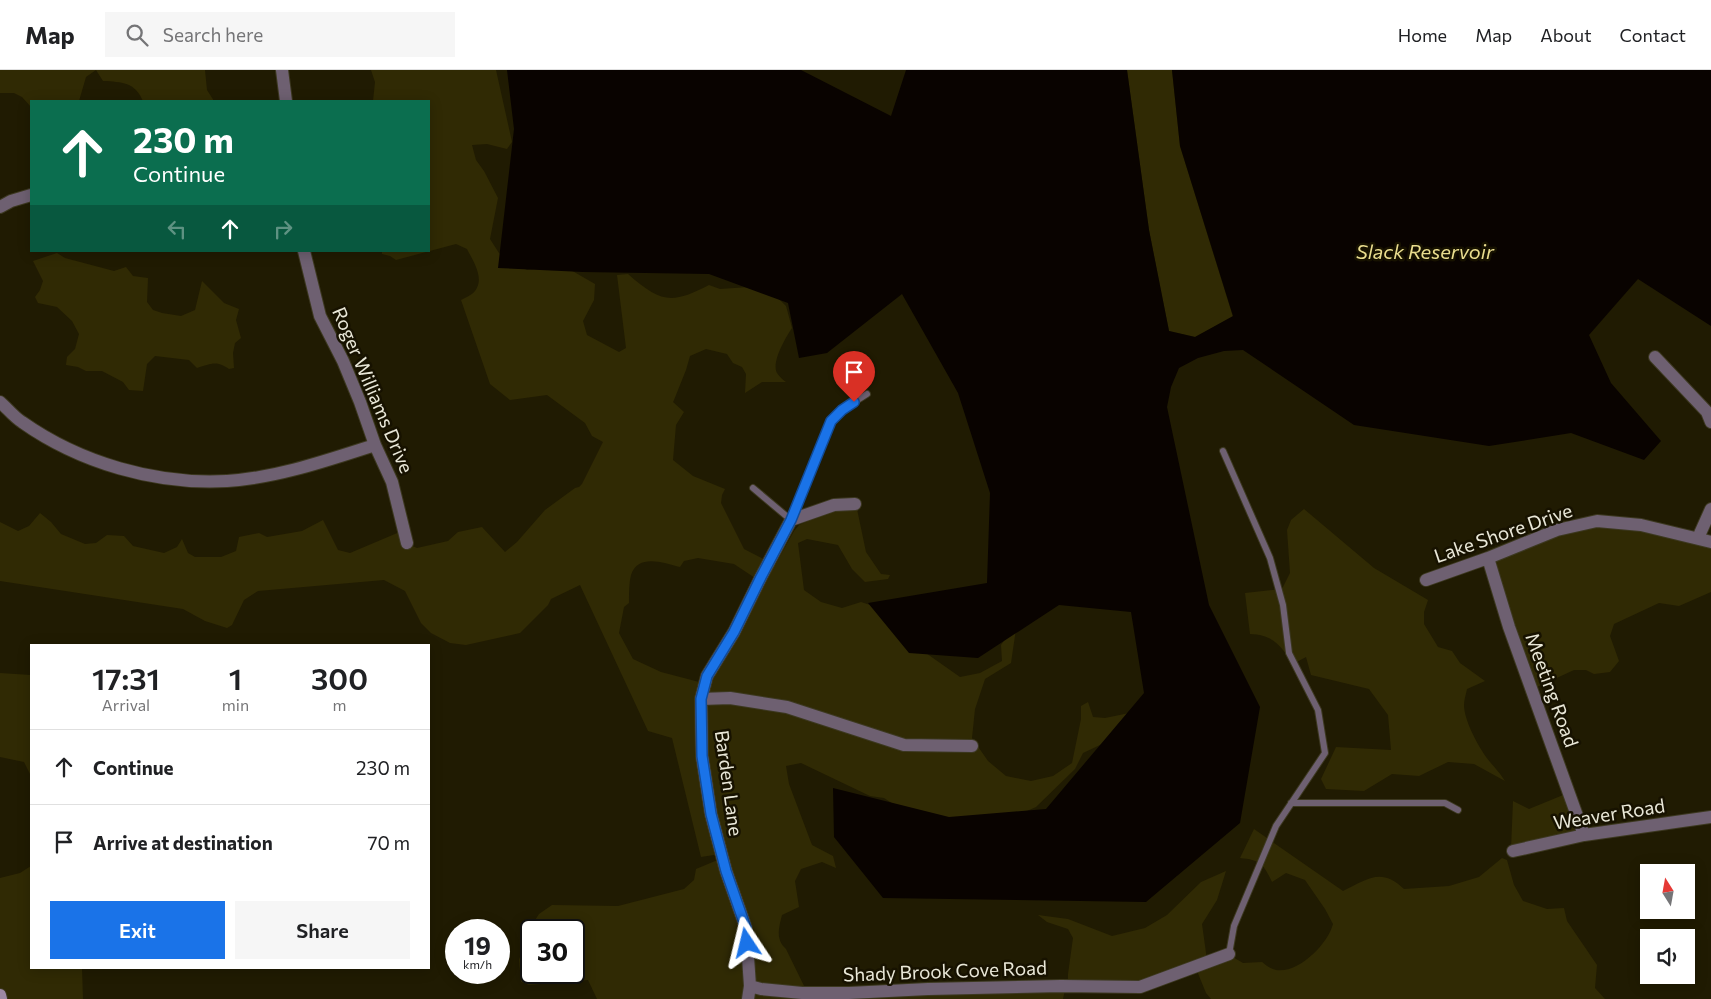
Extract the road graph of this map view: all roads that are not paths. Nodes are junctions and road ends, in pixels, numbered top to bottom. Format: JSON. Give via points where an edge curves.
{"nodes":[{"id":1,"x":282,"y":70,"type":"edge"},
{"id":2,"x":286,"y":100,"type":"edge"},
{"id":3,"x":30,"y":195,"type":"edge"},
{"id":4,"x":0,"y":206,"type":"edge"},
{"id":5,"x":304,"y":252,"type":"edge"},
{"id":6,"x":1655,"y":357,"type":"dead end"},
{"id":7,"x":867,"y":394,"type":"dead end"},
{"id":8,"x":0,"y":402,"type":"edge"},
{"id":9,"x":1711,"y":422,"type":"edge"},
{"id":10,"x":375,"y":445,"type":"junction"},
{"id":11,"x":1223,"y":451,"type":"dead end"},
{"id":12,"x":753,"y":488,"type":"dead end"},
{"id":13,"x":855,"y":504,"type":"dead end"},
{"id":14,"x":1711,"y":510,"type":"edge"},
{"id":15,"x":791,"y":520,"type":"junction"},
{"id":16,"x":1698,"y":538,"type":"junction"},
{"id":17,"x":1711,"y":542,"type":"edge"},
{"id":18,"x":407,"y":543,"type":"dead end"},
{"id":19,"x":1488,"y":558,"type":"junction"},
{"id":20,"x":1426,"y":580,"type":"dead end"},
{"id":21,"x":701,"y":699,"type":"junction"},
{"id":22,"x":972,"y":746,"type":"dead end"},
{"id":23,"x":1291,"y":803,"type":"junction"},
{"id":24,"x":1458,"y":810,"type":"dead end"},
{"id":25,"x":1711,"y":817,"type":"edge"},
{"id":26,"x":1584,"y":835,"type":"junction"},
{"id":27,"x":1513,"y":851,"type":"dead end"},
{"id":28,"x":1229,"y":954,"type":"joint"},
{"id":29,"x":750,"y":986,"type":"junction"},
{"id":30,"x":1140,"y":993,"type":"edge"},
{"id":31,"x":0,"y":995,"type":"edge"},
{"id":32,"x":2,"y":999,"type":"edge"},
{"id":33,"x":748,"y":999,"type":"edge"}],
"edges":[{"from":1,"to":2,"type":"street"},
{"from":3,"to":4,"type":"street"},
{"from":5,"to":10,"type":"street","name":"Roger Williams Drive","via":[[320,316],[343,361]]},
{"from":6,"to":9,"type":"street","via":[[1707,412]]},
{"from":7,"to":15,"type":"lane","via":[[831,421]]},
{"from":8,"to":10,"type":"street","via":[[22,422],[59,444],[100,462],[146,475],[183,480],[228,481],[275,474]]},
{"from":10,"to":18,"type":"street","name":"Roger Williams Drive","via":[[392,482]]},
{"from":11,"to":23,"type":"lane","via":[[1270,558],[1283,606],[1289,653],[1318,710],[1325,753]]},
{"from":12,"to":15,"type":"lane"},
{"from":13,"to":15,"type":"street","via":[[834,505]]},
{"from":14,"to":16,"type":"street"},
{"from":15,"to":21,"type":"street","name":"Barden Lane","via":[[734,632],[707,676]]},
{"from":16,"to":17,"type":"street","name":"Lake Shore Drive"},
{"from":16,"to":19,"type":"street","name":"Lake Shore Drive","via":[[1640,525],[1597,521],[1557,530]]},
{"from":19,"to":20,"type":"street","name":"Lake Shore Drive"},
{"from":19,"to":26,"type":"street","name":"Meeting Road","via":[[1509,627]]},
{"from":21,"to":22,"type":"street","via":[[730,698],[787,707],[904,745]]},
{"from":21,"to":29,"type":"street","name":"Barden Lane","via":[[702,756],[711,814],[746,928]]},
{"from":23,"to":24,"type":"lane","via":[[1445,803]]},
{"from":23,"to":28,"type":"lane","via":[[1276,826],[1234,926]]},
{"from":25,"to":26,"type":"street","name":"Weaver Road"},
{"from":26,"to":27,"type":"street","name":"Weaver Road"},
{"from":28,"to":30,"type":"street"},
{"from":29,"to":30,"type":"street","name":"Shady Brook Cove Road","via":[[821,993],[1061,986]]},
{"from":29,"to":33,"type":"street","name":"Barden Lane"},
{"from":31,"to":32,"type":"street"}]}
